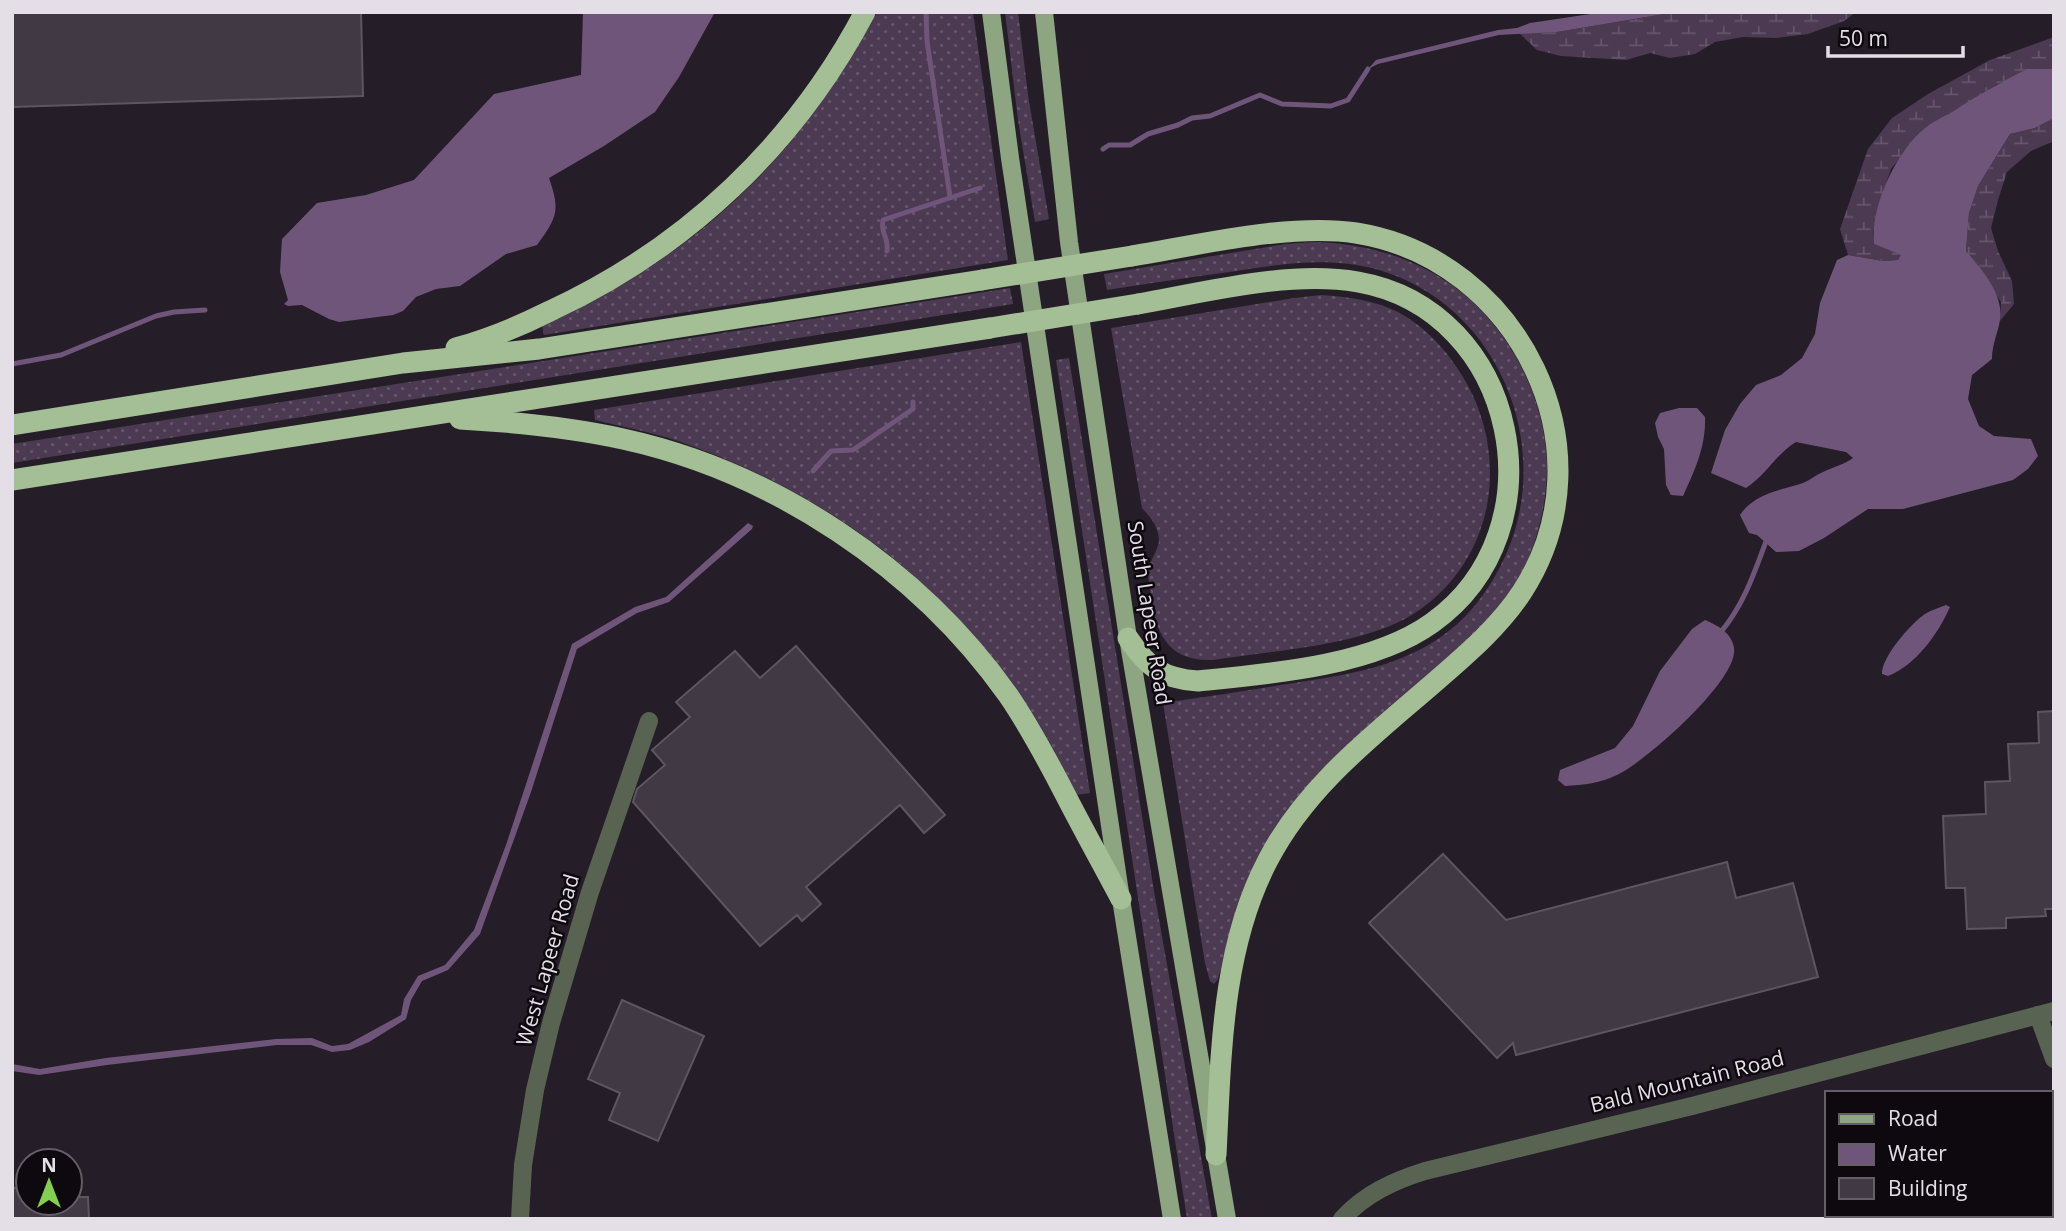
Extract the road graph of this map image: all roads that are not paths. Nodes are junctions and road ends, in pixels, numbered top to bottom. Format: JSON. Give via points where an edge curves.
{"nodes":[{"id":1,"x":866,"y":12,"type":"edge"},
{"id":2,"x":991,"y":12,"type":"edge"},
{"id":3,"x":1044,"y":12,"type":"edge"},
{"id":4,"x":403,"y":363,"type":"junction"},
{"id":5,"x":422,"y":416,"type":"junction"},
{"id":6,"x":12,"y":425,"type":"edge"},
{"id":7,"x":12,"y":480,"type":"edge"},
{"id":8,"x":1128,"y":638,"type":"junction"},
{"id":9,"x":649,"y":721,"type":"dead end"},
{"id":10,"x":1121,"y":899,"type":"junction"},
{"id":11,"x":2046,"y":1013,"type":"edge"},
{"id":12,"x":2054,"y":1059,"type":"edge"},
{"id":13,"x":1216,"y":1155,"type":"junction"},
{"id":14,"x":520,"y":1219,"type":"edge"},
{"id":15,"x":1172,"y":1219,"type":"edge"},
{"id":16,"x":1227,"y":1219,"type":"edge"},
{"id":17,"x":1342,"y":1219,"type":"edge"}],
"edges":[{"from":1,"to":4,"type":"highway","via":[[795,122],[738,184],[688,228],[629,269],[562,306],[496,335]]},
{"from":2,"to":10,"type":"main road"},
{"from":3,"to":8,"type":"main road","name":"South Lapeer Road","via":[[1069,242]]},
{"from":4,"to":6,"type":"highway"},
{"from":4,"to":13,"type":"highway","bridge":true,"via":[[539,349],[1260,236],[1328,230],[1382,238],[1434,259],[1476,289],[1511,326],[1544,388],[1557,453],[1551,522],[1541,554],[1509,611],[1476,646],[1329,775],[1293,818],[1267,861],[1246,913],[1232,976]]},
{"from":5,"to":7,"type":"highway"},
{"from":5,"to":8,"type":"highway","bridge":true,"via":[[1298,279],[1329,278],[1391,291],[1416,303],[1464,342],[1481,366],[1502,414],[1509,491],[1496,539],[1473,583],[1452,607],[1393,645],[1339,661],[1198,681],[1166,676]]},
{"from":5,"to":10,"type":"highway","via":[[551,426],[662,449],[745,480],[852,541],[921,598],[1007,694],[1047,758]]},
{"from":8,"to":13,"type":"main road","name":"South Lapeer Road"},
{"from":9,"to":14,"type":"street","name":"West Lapeer Road","via":[[551,1023],[523,1165]]},
{"from":10,"to":15,"type":"main road"},
{"from":11,"to":12,"type":"street"},
{"from":11,"to":17,"type":"street","name":"Bald Mountain Road","via":[[1425,1171],[1378,1189]]},
{"from":13,"to":16,"type":"main road","name":"South Lapeer Road"}]}
